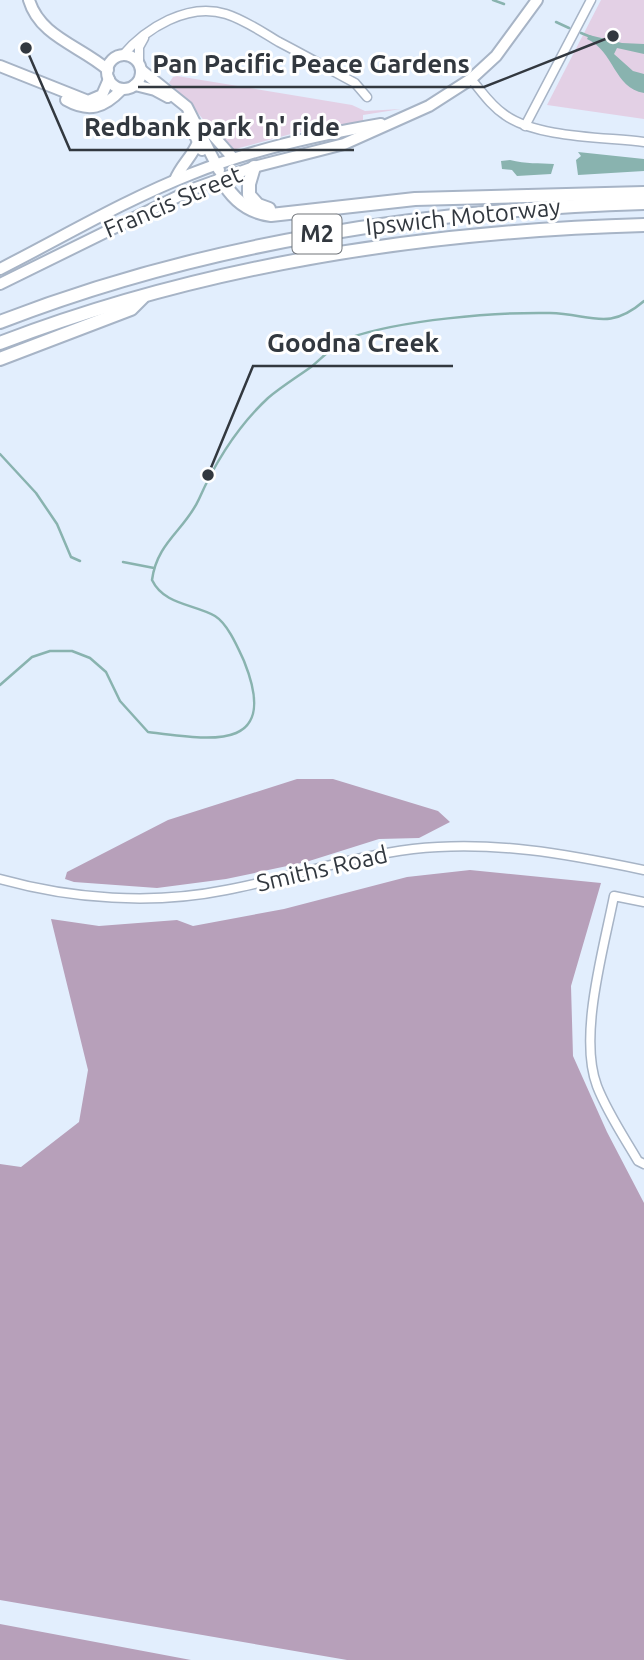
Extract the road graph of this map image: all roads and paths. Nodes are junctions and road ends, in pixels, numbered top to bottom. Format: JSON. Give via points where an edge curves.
{"nodes":[{"id":1,"x":537,"y":0,"type":"edge"},
{"id":2,"x":591,"y":0,"type":"edge"},
{"id":3,"x":30,"y":1,"type":"edge"},
{"id":4,"x":145,"y":36,"type":"junction"},
{"id":5,"x":82,"y":49,"type":"junction"},
{"id":6,"x":119,"y":57,"type":"junction"},
{"id":7,"x":0,"y":66,"type":"edge"},
{"id":8,"x":140,"y":67,"type":"junction"},
{"id":9,"x":108,"y":74,"type":"junction"},
{"id":10,"x":471,"y":79,"type":"junction"},
{"id":11,"x":47,"y":85,"type":"junction"},
{"id":12,"x":135,"y":85,"type":"junction"},
{"id":13,"x":122,"y":89,"type":"junction"},
{"id":14,"x":367,"y":97,"type":"dead end"},
{"id":15,"x":392,"y":122,"type":"junction"},
{"id":16,"x":524,"y":126,"type":"junction"},
{"id":17,"x":201,"y":129,"type":"junction"},
{"id":18,"x":198,"y":142,"type":"junction"},
{"id":19,"x":644,"y":142,"type":"edge"},
{"id":20,"x":233,"y":159,"type":"junction"},
{"id":21,"x":213,"y":166,"type":"junction"},
{"id":22,"x":254,"y":167,"type":"junction"},
{"id":23,"x":221,"y":178,"type":"junction"},
{"id":24,"x":175,"y":180,"type":"junction"},
{"id":25,"x":644,"y":193,"type":"edge"},
{"id":26,"x":644,"y":203,"type":"edge"},
{"id":27,"x":308,"y":209,"type":"junction"},
{"id":28,"x":644,"y":225,"type":"edge"},
{"id":29,"x":0,"y":269,"type":"edge"},
{"id":30,"x":0,"y":284,"type":"edge"},
{"id":31,"x":146,"y":295,"type":"junction"},
{"id":32,"x":0,"y":322,"type":"edge"},
{"id":33,"x":0,"y":343,"type":"edge"},
{"id":34,"x":0,"y":359,"type":"edge"},
{"id":35,"x":644,"y":870,"type":"edge"},
{"id":36,"x":0,"y":880,"type":"edge"},
{"id":37,"x":644,"y":902,"type":"edge"},
{"id":38,"x":644,"y":1164,"type":"edge"}],
"edges":[{"from":1,"to":10,"type":"main road","name":"Francis Street","via":[[505,46]]},
{"from":2,"to":16,"type":"street"},
{"from":3,"to":5,"type":"main road","via":[[43,26]]},
{"from":4,"to":6,"type":"street"},
{"from":4,"to":8,"type":"street","via":[[138,50]]},
{"from":4,"to":14,"type":"street","via":[[180,16],[219,12],[355,83]]},
{"from":5,"to":6,"type":"main road"},
{"from":5,"to":9,"type":"main road"},
{"from":6,"to":8,"type":"main road","via":[[131,57]]},
{"from":6,"to":9,"type":"main road"},
{"from":7,"to":11,"type":"main road"},
{"from":8,"to":12,"type":"main road"},
{"from":8,"to":17,"type":"main road","via":[[182,101]]},
{"from":9,"to":11,"type":"main road","via":[[105,91],[92,100]]},
{"from":9,"to":13,"type":"main road"},
{"from":10,"to":15,"type":"main road","name":"Francis Street","via":[[429,106]]},
{"from":10,"to":16,"type":"street","via":[[497,110]]},
{"from":11,"to":13,"type":"main road","via":[[77,106],[90,108],[102,106]]},
{"from":12,"to":13,"type":"main road"},
{"from":12,"to":18,"type":"main road","via":[[172,100]]},
{"from":15,"to":20,"type":"main road","name":"Francis Street"},
{"from":15,"to":22,"type":"main road","name":"Francis Street","via":[[344,144]]},
{"from":16,"to":19,"type":"street"},
{"from":17,"to":20,"type":"main road","via":[[211,133]]},
{"from":17,"to":21,"type":"main road"},
{"from":18,"to":21,"type":"main road"},
{"from":18,"to":24,"type":"main road"},
{"from":20,"to":21,"type":"main road","name":"Francis Street"},
{"from":21,"to":23,"type":"main road"},
{"from":21,"to":24,"type":"main road","name":"Francis Street"},
{"from":22,"to":23,"type":"main road","name":"Francis Street"},
{"from":22,"to":27,"type":"highway","via":[[248,188],[254,202],[272,209]]},
{"from":23,"to":27,"type":"highway","via":[[234,197],[254,211],[277,215]]},
{"from":23,"to":30,"type":"main road","name":"Francis Street","via":[[135,215]]},
{"from":24,"to":29,"type":"main road","name":"Francis Street"},
{"from":25,"to":27,"type":"highway","via":[[426,198]]},
{"from":26,"to":32,"type":"highway","name":"Ipswich Motorway","number":"M2","via":[[458,214],[305,236],[149,273]]},
{"from":28,"to":31,"type":"highway","name":"Ipswich Motorway","number":"M2","via":[[374,247],[246,270]]},
{"from":31,"to":33,"type":"highway","name":"Ipswich Motorway","number":"M2"},
{"from":31,"to":34,"type":"highway","via":[[131,309]]},
{"from":35,"to":36,"type":"street","name":"Smiths Road","via":[[488,846],[385,853],[187,896],[96,897]]},
{"from":37,"to":38,"type":"street","via":[[614,896],[592,1010],[591,1064],[614,1120]]}]}
